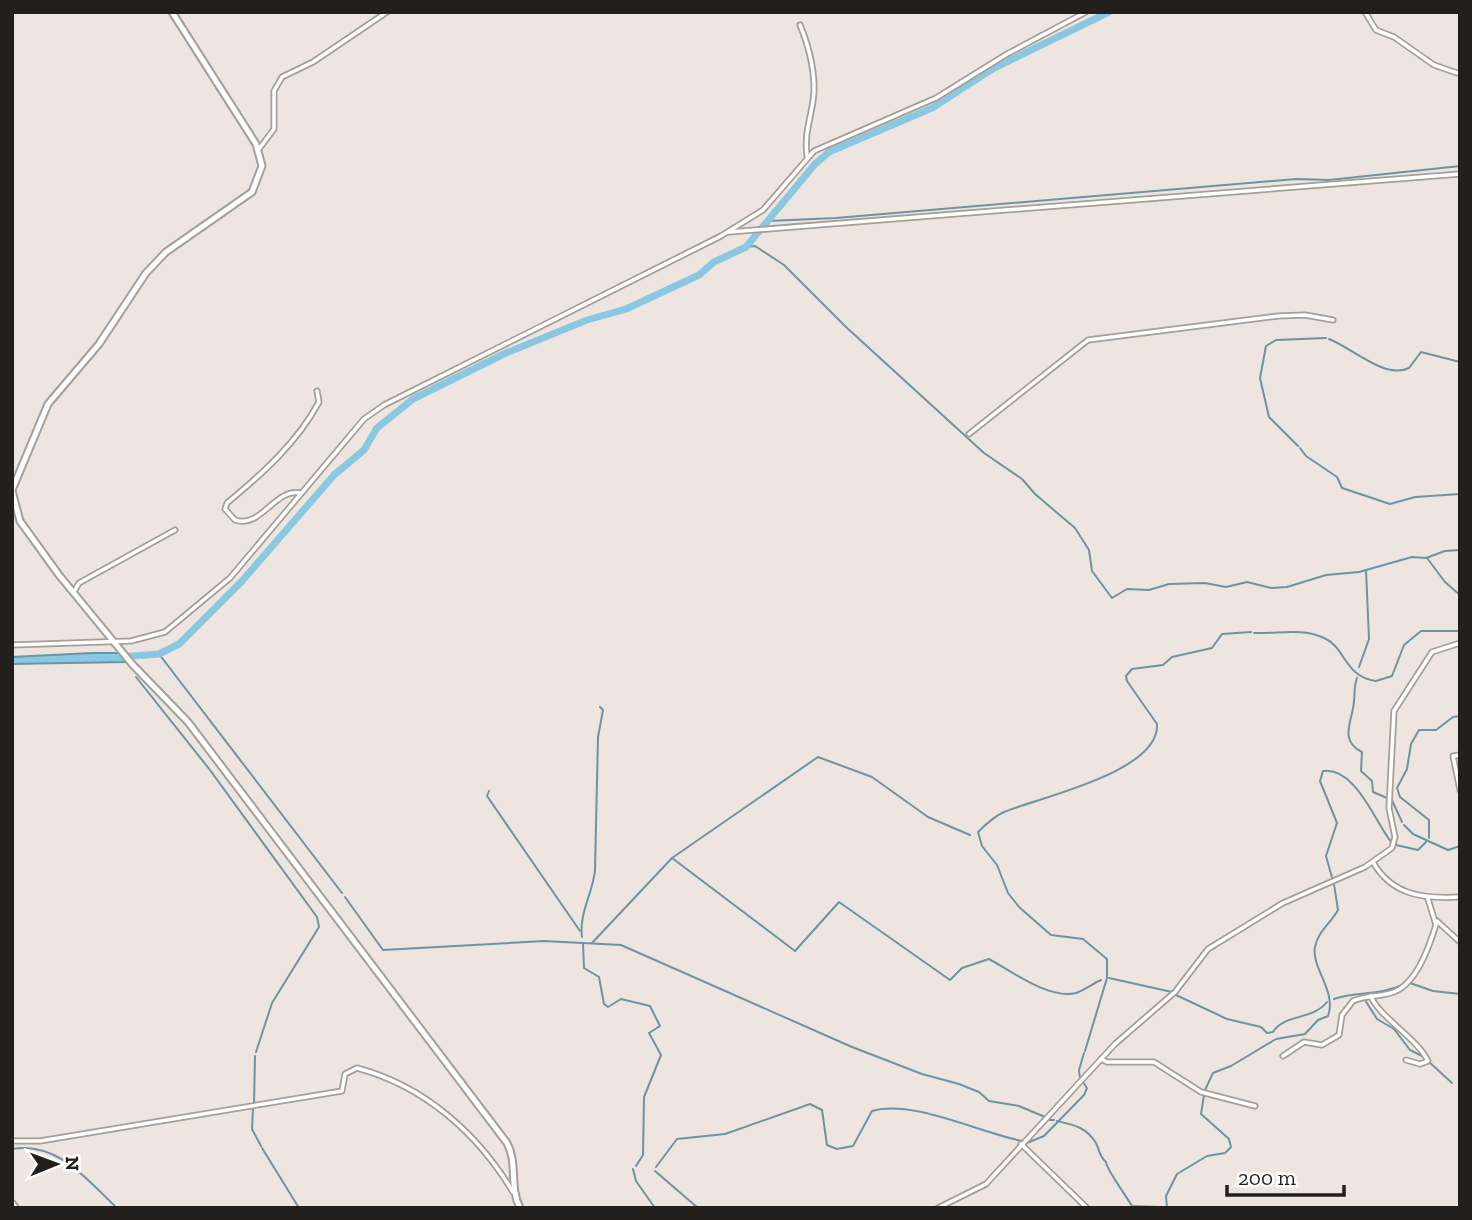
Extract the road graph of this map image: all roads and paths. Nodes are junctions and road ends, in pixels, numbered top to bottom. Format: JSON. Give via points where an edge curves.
{"nodes":[{"id":1,"x":172,"y":12,"type":"edge"},
{"id":2,"x":387,"y":12,"type":"edge"},
{"id":3,"x":1086,"y":12,"type":"edge"},
{"id":4,"x":1365,"y":12,"type":"edge"},
{"id":5,"x":800,"y":25,"type":"dead end"},
{"id":6,"x":1460,"y":74,"type":"edge"},
{"id":7,"x":259,"y":149,"type":"junction"},
{"id":8,"x":807,"y":156,"type":"junction"},
{"id":9,"x":1460,"y":174,"type":"edge"},
{"id":10,"x":727,"y":232,"type":"junction"},
{"id":11,"x":1333,"y":320,"type":"dead end"},
{"id":12,"x":317,"y":391,"type":"dead end"},
{"id":13,"x":970,"y":434,"type":"dead end"},
{"id":14,"x":12,"y":491,"type":"edge"},
{"id":15,"x":300,"y":493,"type":"junction"},
{"id":16,"x":175,"y":530,"type":"dead end"},
{"id":17,"x":75,"y":590,"type":"junction"},
{"id":18,"x":115,"y":642,"type":"junction"},
{"id":19,"x":1460,"y":643,"type":"edge"},
{"id":20,"x":12,"y":645,"type":"edge"},
{"id":21,"x":1460,"y":754,"type":"edge"},
{"id":22,"x":1460,"y":790,"type":"edge"},
{"id":23,"x":1373,"y":862,"type":"junction"},
{"id":24,"x":1460,"y":897,"type":"edge"},
{"id":25,"x":1428,"y":899,"type":"junction"},
{"id":26,"x":1437,"y":921,"type":"junction"},
{"id":27,"x":1460,"y":942,"type":"edge"},
{"id":28,"x":1371,"y":996,"type":"junction"},
{"id":29,"x":1283,"y":1056,"type":"dead end"},
{"id":30,"x":1101,"y":1059,"type":"junction"},
{"id":31,"x":1406,"y":1060,"type":"dead end"},
{"id":32,"x":1255,"y":1106,"type":"dead end"},
{"id":33,"x":12,"y":1141,"type":"edge"},
{"id":34,"x":1021,"y":1144,"type":"junction"},
{"id":35,"x":513,"y":1192,"type":"junction"},
{"id":36,"x":520,"y":1208,"type":"edge"},
{"id":37,"x":938,"y":1208,"type":"edge"},
{"id":38,"x":1087,"y":1208,"type":"edge"}],
"edges":[{"from":1,"to":7,"type":"main road"},
{"from":2,"to":7,"type":"street","via":[[282,77],[274,96],[274,129]]},
{"from":3,"to":8,"type":"street","via":[[936,97]]},
{"from":4,"to":6,"type":"street","via":[[1376,30],[1434,65]]},
{"from":5,"to":8,"type":"street","via":[[814,89],[806,131]]},
{"from":7,"to":14,"type":"main road","via":[[261,171],[252,192],[150,267],[99,344],[48,404]]},
{"from":8,"to":10,"type":"street","via":[[763,210]]},
{"from":9,"to":10,"type":"street"},
{"from":10,"to":15,"type":"street","via":[[384,405],[364,419]]},
{"from":11,"to":13,"type":"street","via":[[1305,314],[1278,316],[1088,340]]},
{"from":12,"to":15,"type":"street","via":[[319,402],[306,425],[225,509],[235,520],[247,522],[290,493]]},
{"from":14,"to":17,"type":"main road","via":[[23,526]]},
{"from":15,"to":18,"type":"street","via":[[230,578],[182,622],[149,638]]},
{"from":16,"to":17,"type":"street","via":[[79,583]]},
{"from":17,"to":18,"type":"main road"},
{"from":18,"to":20,"type":"street"},
{"from":18,"to":35,"type":"main road","via":[[188,722],[507,1143]]},
{"from":19,"to":23,"type":"street","via":[[1432,652],[1398,701],[1389,794],[1394,843]]},
{"from":21,"to":22,"type":"street","via":[[1453,756]]},
{"from":23,"to":25,"type":"street","via":[[1385,880]]},
{"from":23,"to":30,"type":"street","via":[[1283,903],[1208,948],[1175,992]]},
{"from":24,"to":25,"type":"street"},
{"from":25,"to":26,"type":"street"},
{"from":26,"to":27,"type":"street"},
{"from":26,"to":28,"type":"street","via":[[1422,960],[1404,986]]},
{"from":28,"to":29,"type":"street","via":[[1348,1005],[1336,1038],[1322,1045],[1307,1041]]},
{"from":28,"to":31,"type":"street","via":[[1427,1061]]},
{"from":30,"to":32,"type":"street","via":[[1154,1062],[1201,1092]]},
{"from":30,"to":34,"type":"street"},
{"from":33,"to":35,"type":"street","via":[[40,1141],[342,1091],[345,1074],[357,1068],[444,1108],[496,1164]]},
{"from":34,"to":37,"type":"street","via":[[986,1184]]},
{"from":34,"to":38,"type":"street"},
{"from":35,"to":36,"type":"main road"}]}
